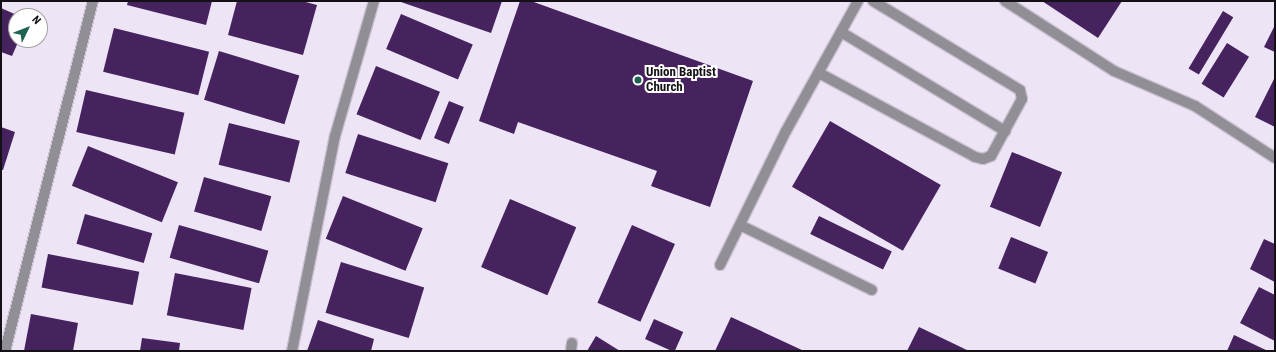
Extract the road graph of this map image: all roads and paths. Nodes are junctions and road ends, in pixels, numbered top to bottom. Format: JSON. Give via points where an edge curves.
{"nodes":[{"id":1,"x":93,"y":1,"type":"edge"},
{"id":2,"x":374,"y":1,"type":"edge"},
{"id":3,"x":858,"y":1,"type":"edge"},
{"id":4,"x":873,"y":1,"type":"edge"},
{"id":5,"x":1005,"y":1,"type":"edge"},
{"id":6,"x":841,"y":32,"type":"junction"},
{"id":7,"x":819,"y":72,"type":"junction"},
{"id":8,"x":1004,"y":131,"type":"junction"},
{"id":9,"x":1275,"y":158,"type":"edge"},
{"id":10,"x":740,"y":225,"type":"junction"},
{"id":11,"x":720,"y":265,"type":"dead end"},
{"id":12,"x":872,"y":290,"type":"dead end"},
{"id":13,"x":5,"y":351,"type":"edge"},
{"id":14,"x":292,"y":351,"type":"edge"}],
"edges":[{"from":1,"to":13,"type":"street"},
{"from":2,"to":14,"type":"street","via":[[335,136]]},
{"from":3,"to":6,"type":"street"},
{"from":4,"to":8,"type":"street","via":[[1020,90],[1022,99]]},
{"from":5,"to":9,"type":"street","via":[[1114,71],[1195,106]]},
{"from":6,"to":7,"type":"street"},
{"from":6,"to":8,"type":"street"},
{"from":7,"to":8,"type":"street","via":[[975,157],[983,159],[991,156]]},
{"from":7,"to":10,"type":"street","via":[[786,131]]},
{"from":10,"to":11,"type":"street"},
{"from":10,"to":12,"type":"street"}]}
